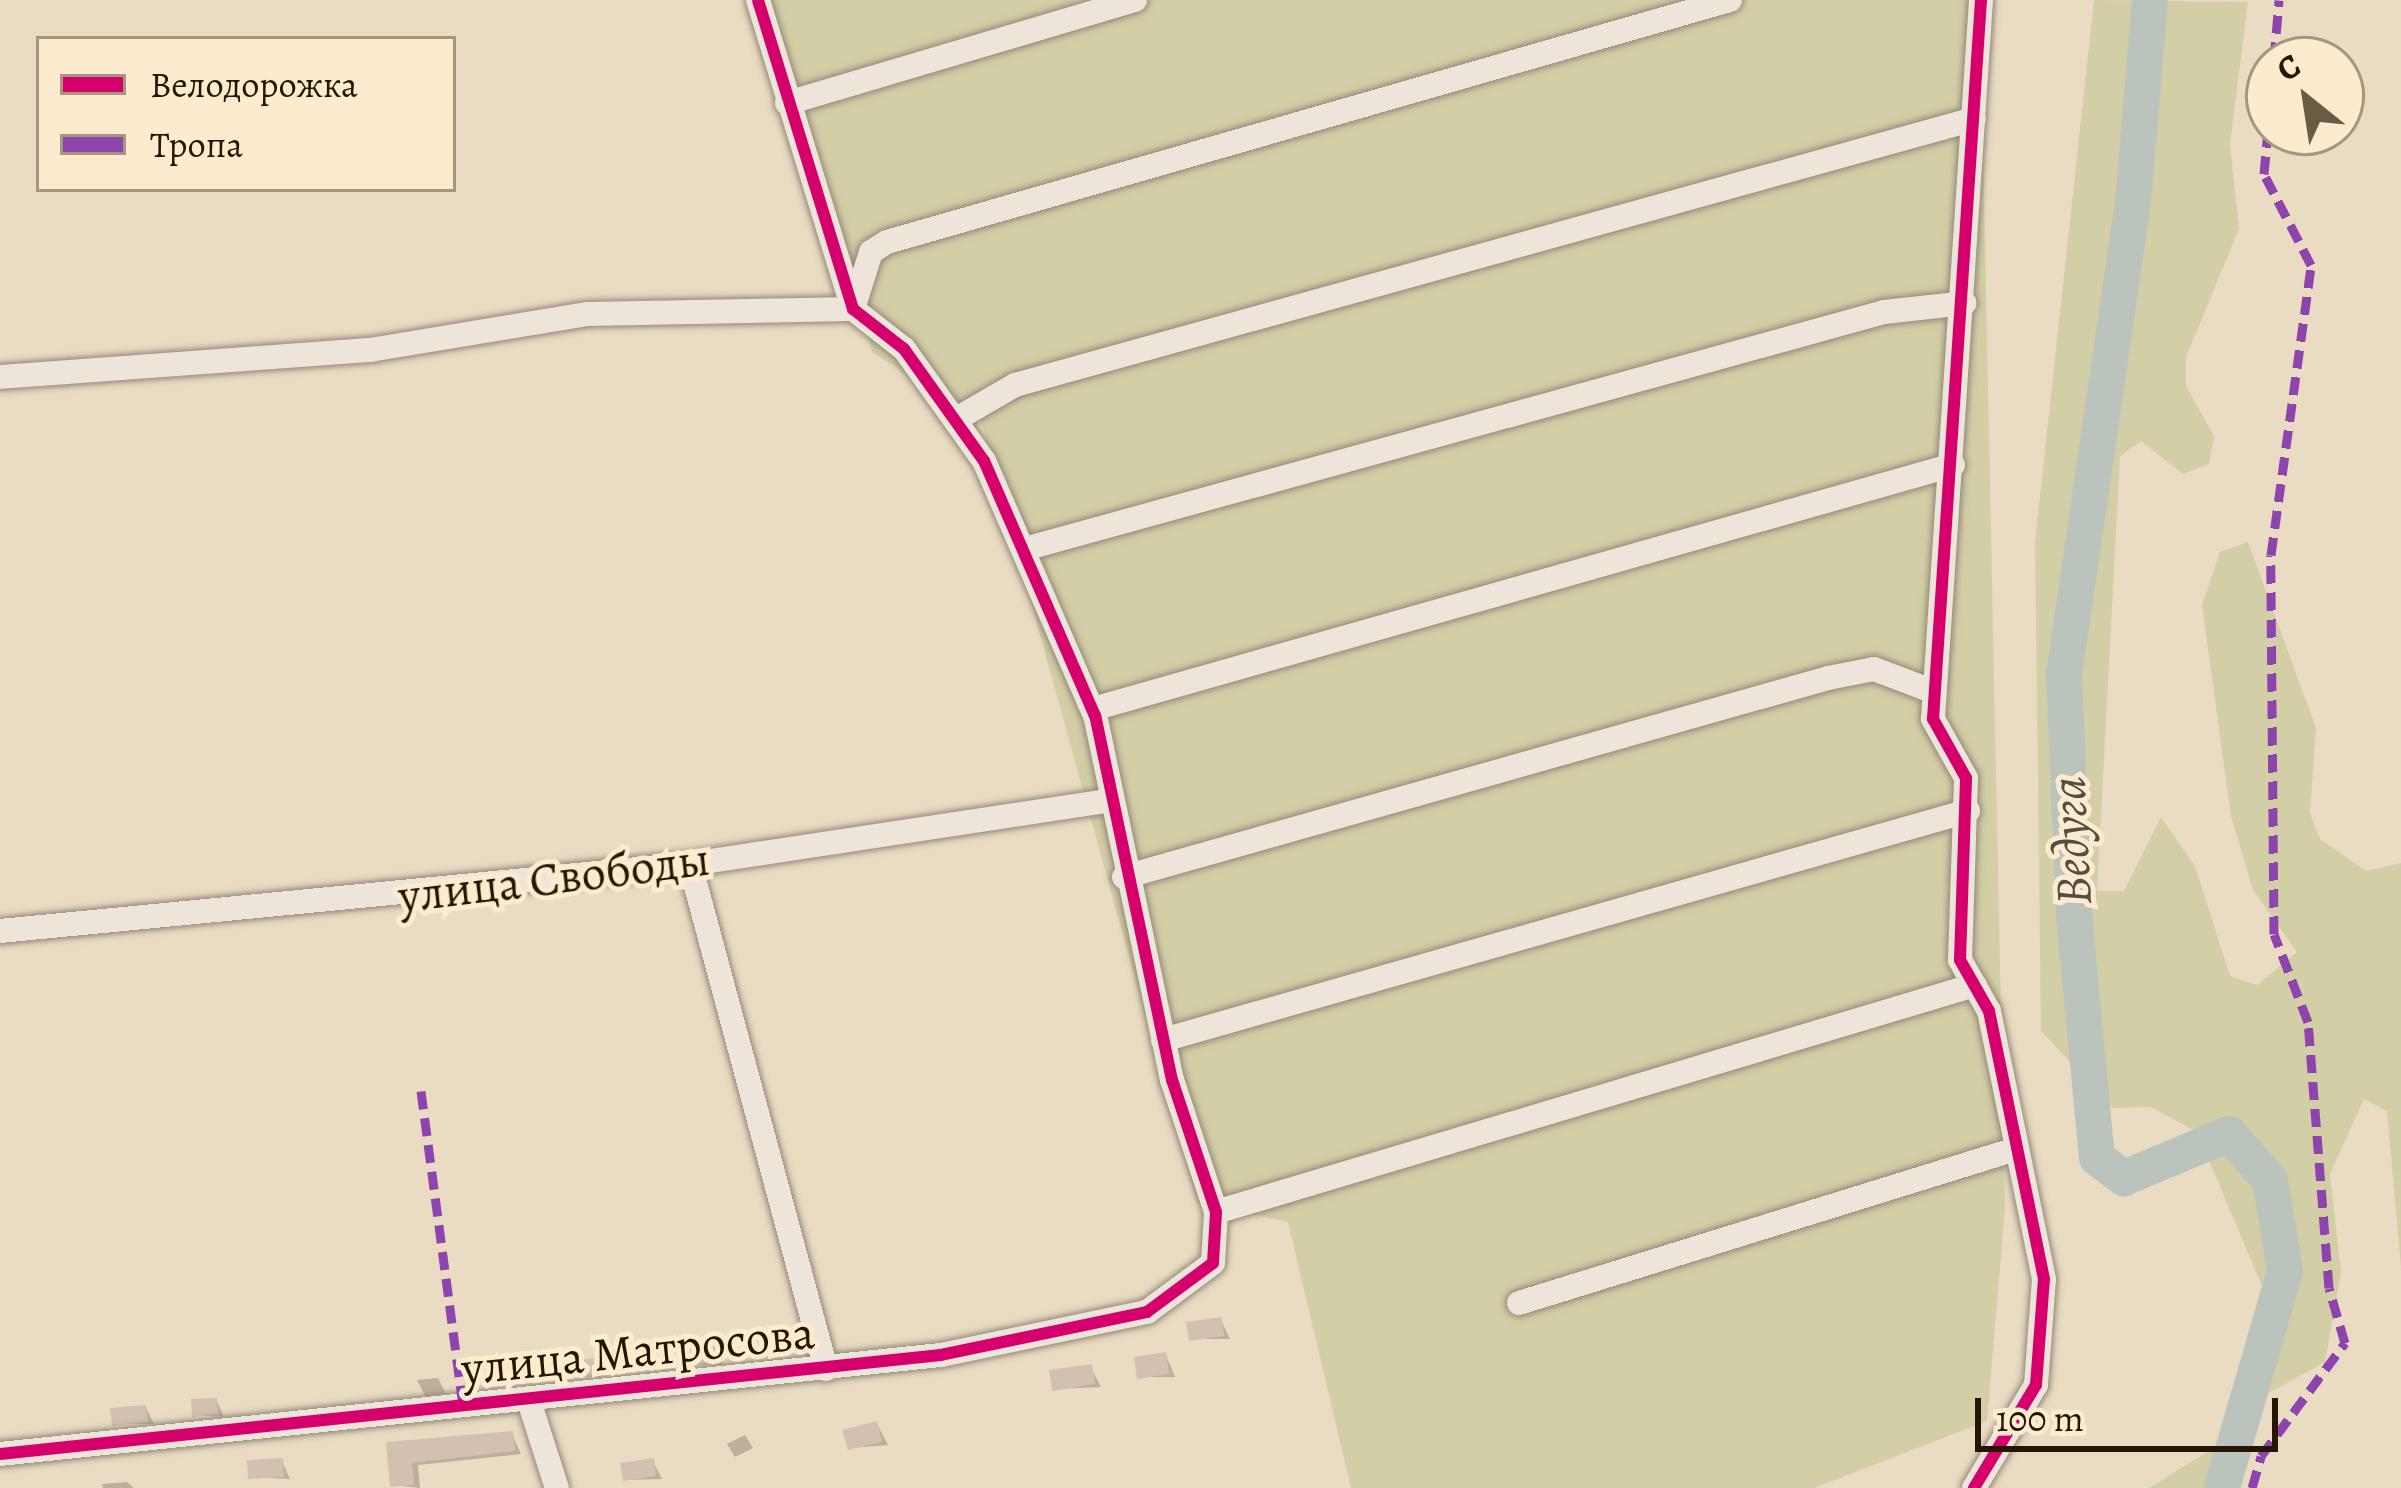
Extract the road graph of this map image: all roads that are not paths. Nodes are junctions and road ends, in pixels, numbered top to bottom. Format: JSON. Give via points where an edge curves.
{"nodes":[{"id":1,"x":758,"y":0,"type":"edge"},
{"id":2,"x":1135,"y":0,"type":"edge"},
{"id":3,"x":1730,"y":0,"type":"edge"},
{"id":4,"x":1981,"y":0,"type":"edge"},
{"id":5,"x":788,"y":103,"type":"junction"},
{"id":6,"x":1974,"y":119,"type":"junction"},
{"id":7,"x":1965,"y":303,"type":"junction"},
{"id":8,"x":853,"y":309,"type":"junction"},
{"id":9,"x":0,"y":377,"type":"edge"},
{"id":10,"x":958,"y":418,"type":"junction"},
{"id":11,"x":1953,"y":465,"type":"junction"},
{"id":12,"x":1028,"y":548,"type":"junction"},
{"id":13,"x":1932,"y":691,"type":"junction"},
{"id":14,"x":1093,"y":710,"type":"junction"},
{"id":15,"x":1106,"y":801,"type":"junction"},
{"id":16,"x":1968,"y":811,"type":"junction"},
{"id":17,"x":690,"y":864,"type":"junction"},
{"id":18,"x":1124,"y":878,"type":"junction"},
{"id":19,"x":0,"y":931,"type":"edge"},
{"id":20,"x":1975,"y":985,"type":"junction"},
{"id":21,"x":1163,"y":1040,"type":"junction"},
{"id":22,"x":2016,"y":1149,"type":"junction"},
{"id":23,"x":1216,"y":1212,"type":"junction"},
{"id":24,"x":1519,"y":1303,"type":"dead end"},
{"id":25,"x":826,"y":1369,"type":"junction"},
{"id":26,"x":529,"y":1401,"type":"junction"},
{"id":27,"x":0,"y":1454,"type":"edge"},
{"id":28,"x":557,"y":1488,"type":"edge"},
{"id":29,"x":1974,"y":1488,"type":"edge"}],
"edges":[{"from":1,"to":5,"type":"street"},
{"from":2,"to":5,"type":"street"},
{"from":3,"to":8,"type":"street","via":[[887,242],[871,252]]},
{"from":4,"to":6,"type":"street"},
{"from":5,"to":8,"type":"street"},
{"from":6,"to":7,"type":"street"},
{"from":6,"to":10,"type":"street","via":[[1015,385]]},
{"from":7,"to":11,"type":"street"},
{"from":7,"to":12,"type":"street","via":[[1884,312]]},
{"from":8,"to":9,"type":"street","via":[[588,314],[323,355]]},
{"from":8,"to":10,"type":"street","via":[[904,349]]},
{"from":10,"to":12,"type":"street"},
{"from":11,"to":13,"type":"street"},
{"from":11,"to":14,"type":"street"},
{"from":12,"to":14,"type":"street"},
{"from":13,"to":16,"type":"street"},
{"from":13,"to":18,"type":"street","via":[[1874,669],[1828,678]]},
{"from":14,"to":15,"type":"street"},
{"from":15,"to":17,"type":"street","name":"улица Свободы"},
{"from":15,"to":18,"type":"street"},
{"from":16,"to":20,"type":"street","via":[[1956,921]]},
{"from":16,"to":21,"type":"street"},
{"from":17,"to":19,"type":"street","name":"улица Свободы"},
{"from":17,"to":25,"type":"street"},
{"from":18,"to":21,"type":"street"},
{"from":20,"to":22,"type":"street"},
{"from":20,"to":23,"type":"street"},
{"from":21,"to":23,"type":"street"},
{"from":22,"to":24,"type":"street"},
{"from":22,"to":29,"type":"street","via":[[2042,1237],[2036,1385]]},
{"from":23,"to":25,"type":"street","name":"улица Матросова","via":[[1200,1281],[1147,1312]]},
{"from":25,"to":26,"type":"street","name":"улица Матросова"},
{"from":26,"to":27,"type":"street","name":"улица Матросова"},
{"from":26,"to":28,"type":"street"}]}
